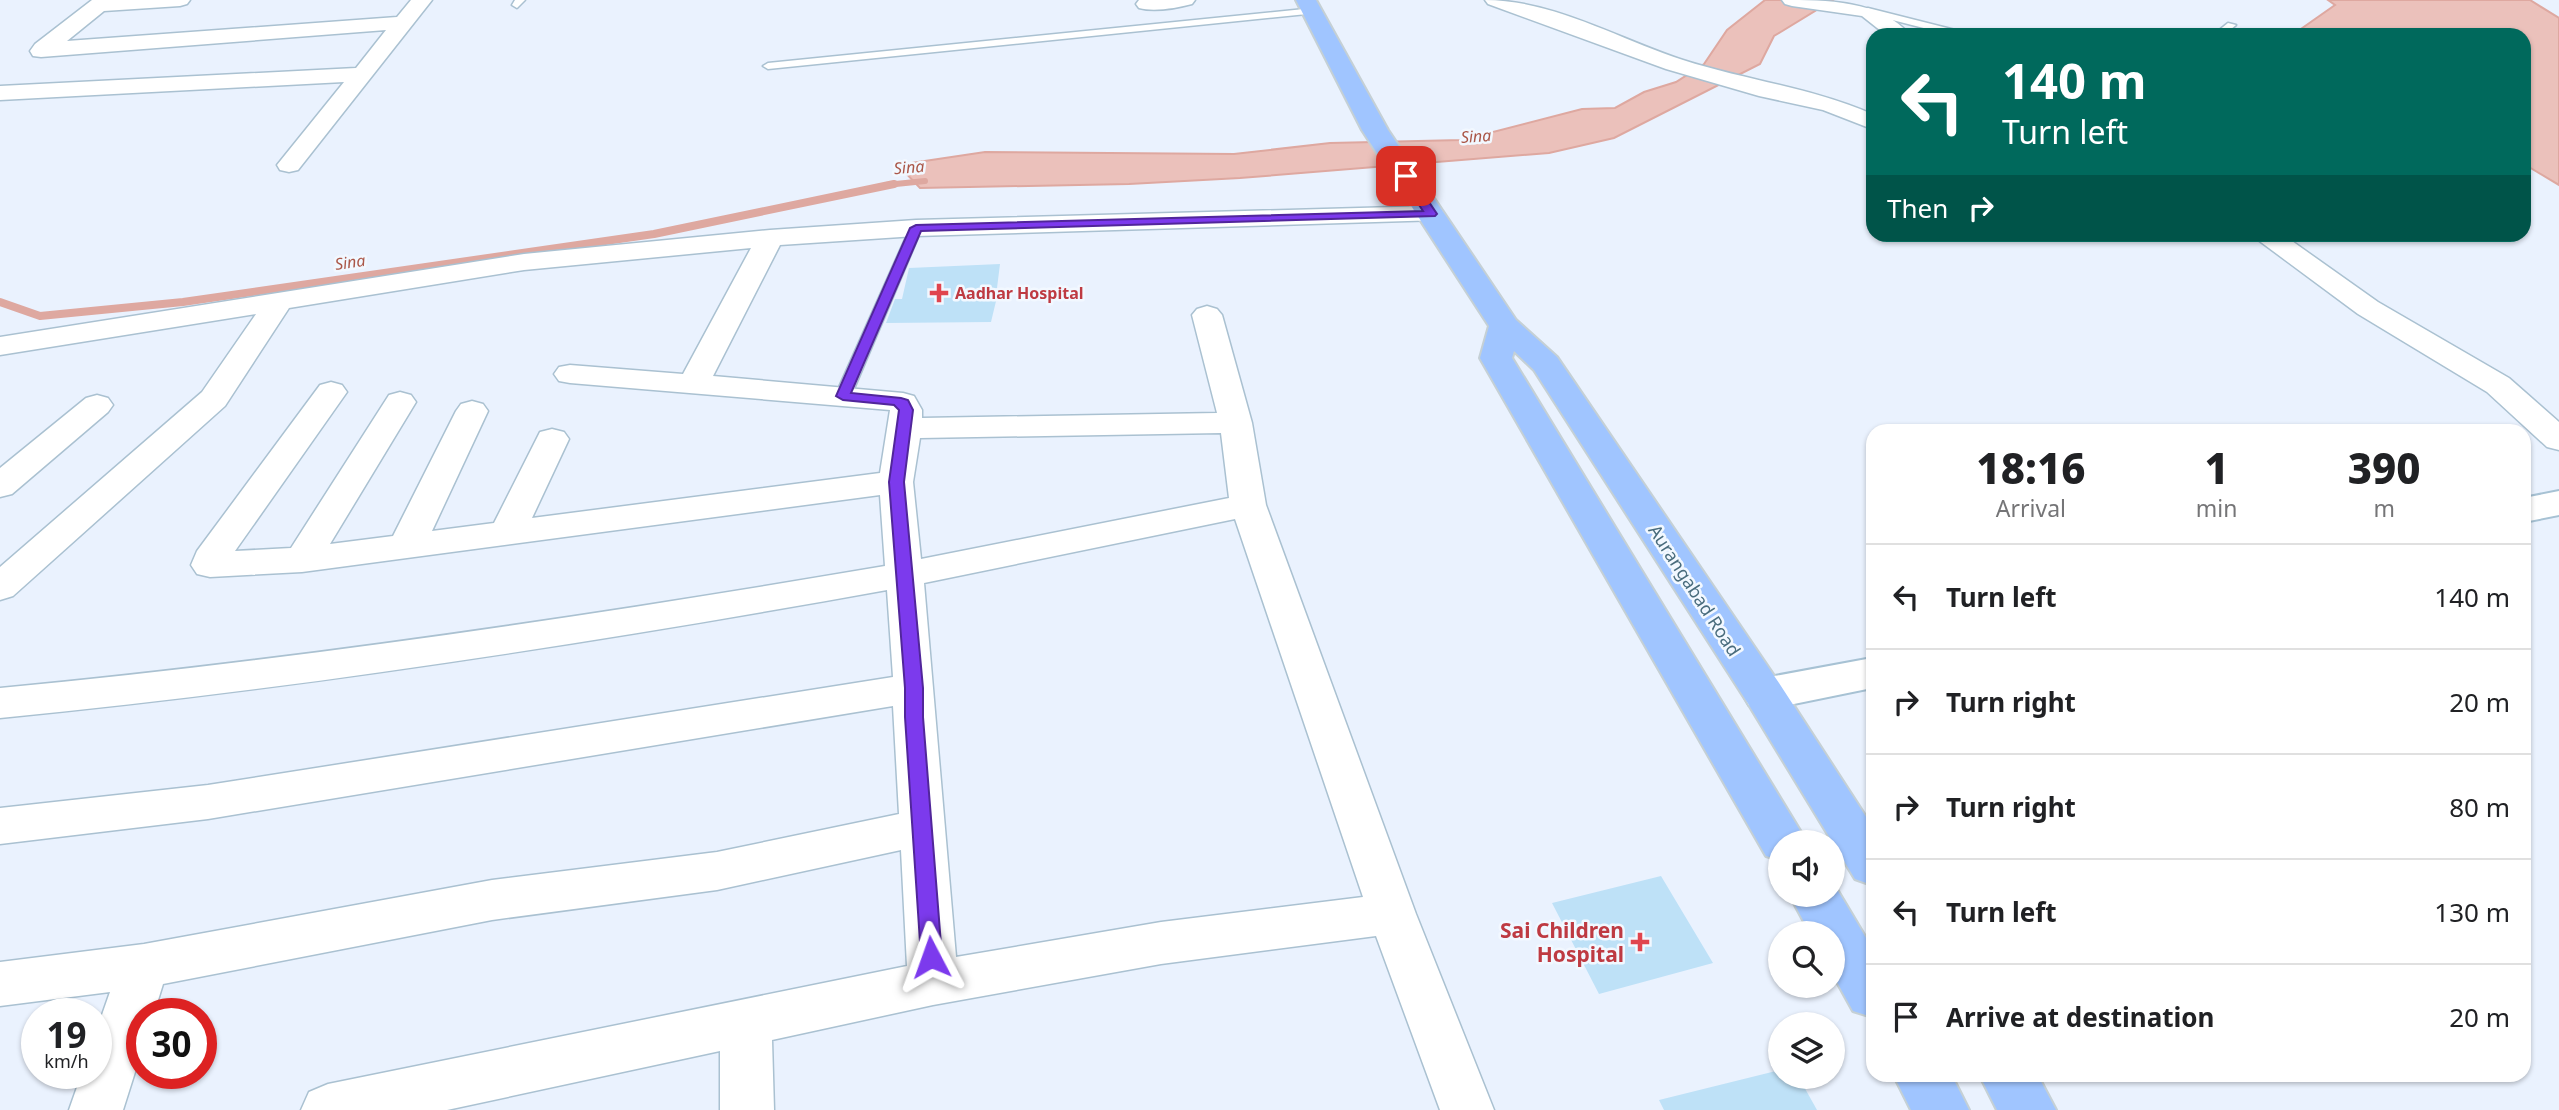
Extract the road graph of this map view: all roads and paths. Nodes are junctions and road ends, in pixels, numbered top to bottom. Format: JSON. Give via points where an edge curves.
{"nodes":[{"id":1,"x":180,"y":0,"type":"edge"},
{"id":2,"x":422,"y":0,"type":"edge"},
{"id":3,"x":1495,"y":0,"type":"edge"},
{"id":4,"x":1792,"y":0,"type":"edge"},
{"id":5,"x":1174,"y":1,"type":"edge"},
{"id":6,"x":101,"y":3,"type":"edge"},
{"id":7,"x":1146,"y":4,"type":"dead end"},
{"id":8,"x":1310,"y":6,"type":"edge"},
{"id":9,"x":1860,"y":10,"type":"junction"},
{"id":10,"x":404,"y":23,"type":"junction"},
{"id":11,"x":2231,"y":25,"type":"dead end"},
{"id":12,"x":1888,"y":28,"type":"edge"},
{"id":13,"x":1935,"y":28,"type":"edge"},
{"id":14,"x":2227,"y":28,"type":"edge"},
{"id":15,"x":43,"y":49,"type":"junction"},
{"id":16,"x":768,"y":66,"type":"dead end"},
{"id":17,"x":362,"y":74,"type":"junction"},
{"id":18,"x":0,"y":85,"type":"edge"},
{"id":19,"x":0,"y":93,"type":"edge"},
{"id":20,"x":1866,"y":119,"type":"edge"},
{"id":21,"x":289,"y":165,"type":"dead end"},
{"id":22,"x":1426,"y":206,"type":"junction"},
{"id":23,"x":916,"y":228,"type":"junction"},
{"id":24,"x":770,"y":238,"type":"junction"},
{"id":25,"x":2274,"y":242,"type":"edge"},
{"id":26,"x":279,"y":301,"type":"junction"},
{"id":27,"x":1207,"y":314,"type":"dead end"},
{"id":28,"x":1505,"y":326,"type":"junction"},
{"id":29,"x":0,"y":346,"type":"edge"},
{"id":30,"x":570,"y":374,"type":"dead end"},
{"id":31,"x":693,"y":384,"type":"junction"},
{"id":32,"x":331,"y":392,"type":"dead end"},
{"id":33,"x":843,"y":396,"type":"junction"},
{"id":34,"x":400,"y":402,"type":"dead end"},
{"id":35,"x":97,"y":405,"type":"dead end"},
{"id":36,"x":472,"y":411,"type":"dead end"},
{"id":37,"x":1236,"y":423,"type":"junction"},
{"id":38,"x":905,"y":428,"type":"junction"},
{"id":39,"x":552,"y":439,"type":"dead end"},
{"id":40,"x":2559,"y":440,"type":"edge"},
{"id":41,"x":896,"y":482,"type":"junction"},
{"id":42,"x":0,"y":486,"type":"edge"},
{"id":43,"x":2559,"y":503,"type":"edge"},
{"id":44,"x":1248,"y":505,"type":"junction"},
{"id":45,"x":2531,"y":509,"type":"edge"},
{"id":46,"x":506,"y":535,"type":"junction"},
{"id":47,"x":406,"y":547,"type":"junction"},
{"id":48,"x":302,"y":560,"type":"junction"},
{"id":49,"x":902,"y":575,"type":"junction"},
{"id":50,"x":0,"y":587,"type":"edge"},
{"id":51,"x":1866,"y":674,"type":"edge"},
{"id":52,"x":914,"y":688,"type":"junction"},
{"id":53,"x":1764,"y":694,"type":"junction"},
{"id":54,"x":0,"y":703,"type":"edge"},
{"id":55,"x":0,"y":827,"type":"edge"},
{"id":56,"x":921,"y":827,"type":"junction"},
{"id":57,"x":1776,"y":830,"type":"edge"},
{"id":58,"x":1866,"y":856,"type":"edge"},
{"id":59,"x":1822,"y":907,"type":"edge"},
{"id":60,"x":1392,"y":914,"type":"junction"},
{"id":61,"x":144,"y":966,"type":"junction"},
{"id":62,"x":933,"y":983,"type":"junction"},
{"id":63,"x":0,"y":984,"type":"edge"},
{"id":64,"x":1866,"y":984,"type":"edge"},
{"id":65,"x":746,"y":1021,"type":"junction"},
{"id":66,"x":1925,"y":1082,"type":"edge"},
{"id":67,"x":2011,"y":1082,"type":"edge"},
{"id":68,"x":96,"y":1110,"type":"edge"},
{"id":69,"x":328,"y":1110,"type":"edge"},
{"id":70,"x":747,"y":1110,"type":"edge"},
{"id":71,"x":1467,"y":1110,"type":"edge"},
{"id":72,"x":1941,"y":1110,"type":"edge"},
{"id":73,"x":2028,"y":1110,"type":"edge"}],
"edges":[{"from":1,"to":6,"type":"street"},
{"from":2,"to":10,"type":"street"},
{"from":3,"to":20,"type":"street","via":[[1674,64],[1830,104]]},
{"from":4,"to":9,"type":"street"},
{"from":5,"to":7,"type":"street"},
{"from":6,"to":15,"type":"street"},
{"from":8,"to":16,"type":"lane"},
{"from":8,"to":22,"type":"main road","name":"Aurangabad Road","via":[[1376,130]]},
{"from":9,"to":12,"type":"street"},
{"from":9,"to":13,"type":"lane"},
{"from":10,"to":15,"type":"street"},
{"from":10,"to":17,"type":"street"},
{"from":11,"to":14,"type":"lane"},
{"from":15,"to":18,"type":"street"},
{"from":17,"to":19,"type":"street"},
{"from":17,"to":21,"type":"street"},
{"from":22,"to":23,"type":"street"},
{"from":22,"to":28,"type":"main road","name":"Aurangabad Road"},
{"from":23,"to":24,"type":"street"},
{"from":23,"to":33,"type":"lane"},
{"from":24,"to":26,"type":"street","via":[[556,258]]},
{"from":24,"to":31,"type":"street"},
{"from":25,"to":40,"type":"street","via":[[2368,308],[2498,385]]},
{"from":26,"to":29,"type":"street"},
{"from":26,"to":50,"type":"street","via":[[215,399]]},
{"from":27,"to":37,"type":"street"},
{"from":28,"to":53,"type":"main road","name":"Aurangabad Road","via":[[1546,364]]},
{"from":28,"to":57,"type":"main road","via":[[1496,358]]},
{"from":30,"to":31,"type":"street"},
{"from":31,"to":33,"type":"street"},
{"from":32,"to":48,"type":"street","via":[[209,563]]},
{"from":33,"to":38,"type":"street","via":[[903,403]]},
{"from":34,"to":48,"type":"street"},
{"from":35,"to":42,"type":"street"},
{"from":36,"to":47,"type":"street"},
{"from":37,"to":38,"type":"street"},
{"from":37,"to":44,"type":"street"},
{"from":38,"to":41,"type":"street"},
{"from":39,"to":46,"type":"street"},
{"from":41,"to":46,"type":"street"},
{"from":41,"to":49,"type":"street"},
{"from":43,"to":45,"type":"main road"},
{"from":44,"to":49,"type":"street"},
{"from":44,"to":60,"type":"street"},
{"from":46,"to":47,"type":"street"},
{"from":47,"to":48,"type":"street"},
{"from":49,"to":52,"type":"street"},
{"from":49,"to":54,"type":"street","via":[[623,624],[136,690]]},
{"from":51,"to":53,"type":"main road"},
{"from":52,"to":55,"type":"street","via":[[208,802]]},
{"from":52,"to":56,"type":"street"},
{"from":53,"to":58,"type":"main road","name":"Aurangabad Road"},
{"from":56,"to":61,"type":"street","via":[[717,870],[492,900]]},
{"from":56,"to":62,"type":"street"},
{"from":59,"to":64,"type":"main road"},
{"from":60,"to":62,"type":"street","via":[[1161,943]]},
{"from":60,"to":71,"type":"street"},
{"from":61,"to":63,"type":"street"},
{"from":61,"to":68,"type":"street"},
{"from":62,"to":65,"type":"street"},
{"from":65,"to":69,"type":"street"},
{"from":65,"to":70,"type":"street"},
{"from":66,"to":72,"type":"main road"},
{"from":67,"to":73,"type":"main road"}]}
